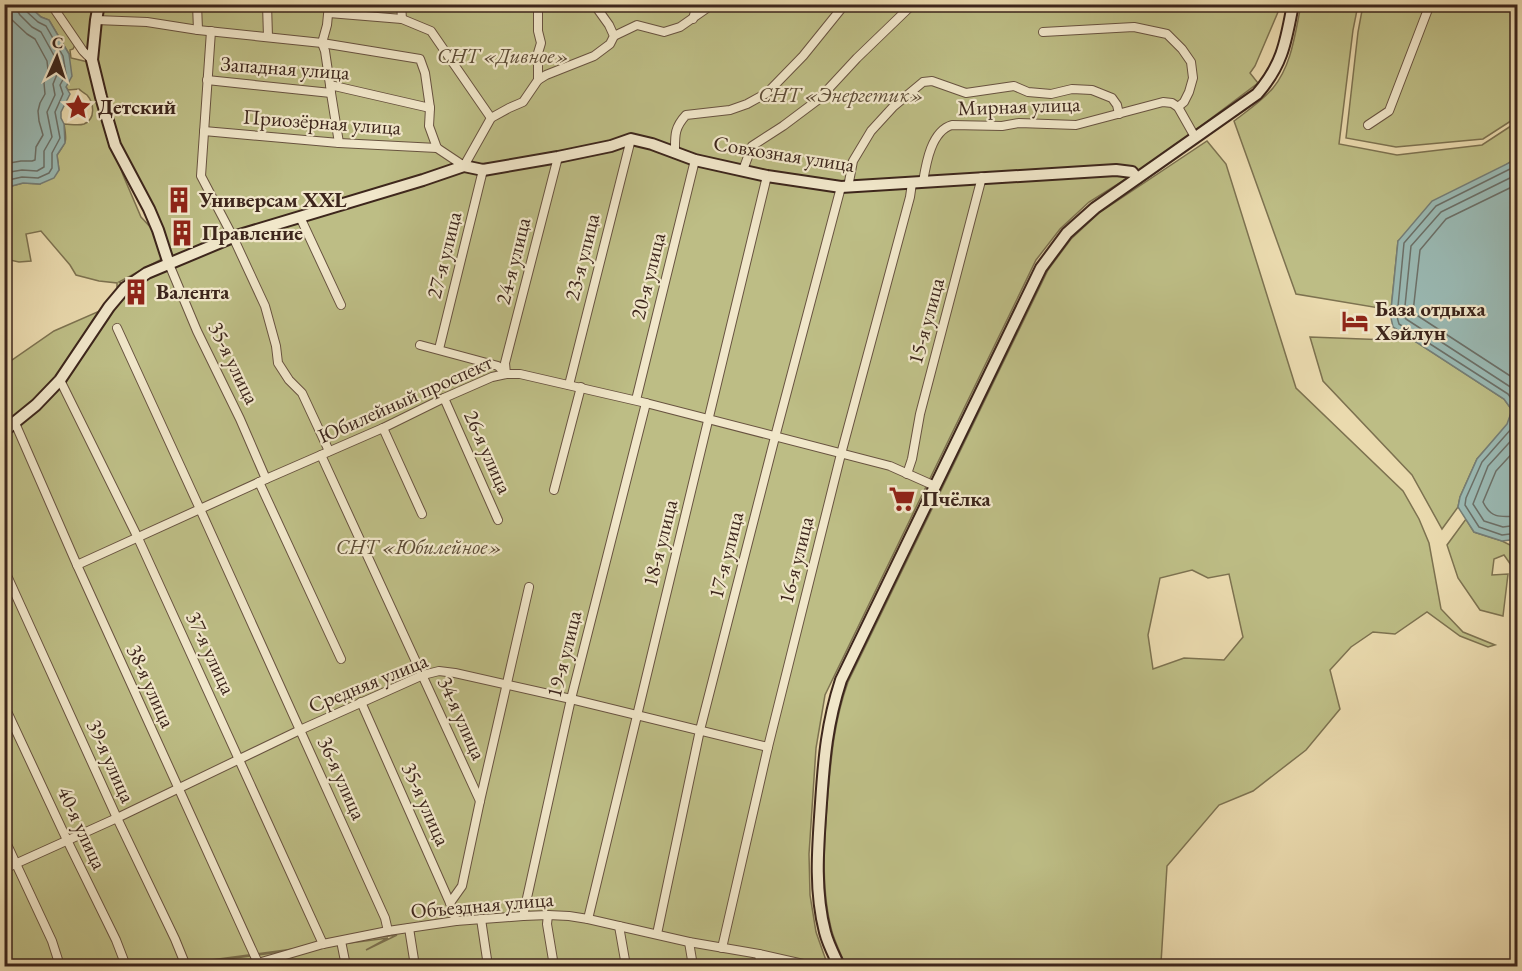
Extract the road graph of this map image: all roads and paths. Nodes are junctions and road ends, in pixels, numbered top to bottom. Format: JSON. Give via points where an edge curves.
{"nodes":[{"id":1,"x":51,"y":4,"type":"edge"},
{"id":2,"x":99,"y":4,"type":"edge"},
{"id":3,"x":197,"y":4,"type":"edge"},
{"id":4,"x":267,"y":4,"type":"edge"},
{"id":5,"x":401,"y":4,"type":"edge"},
{"id":6,"x":538,"y":4,"type":"edge"},
{"id":7,"x":697,"y":4,"type":"edge"},
{"id":8,"x":712,"y":4,"type":"edge"},
{"id":9,"x":845,"y":4,"type":"edge"},
{"id":10,"x":913,"y":4,"type":"edge"},
{"id":11,"x":1293,"y":4,"type":"edge"},
{"id":12,"x":1430,"y":4,"type":"edge"},
{"id":13,"x":598,"y":7,"type":"edge"},
{"id":14,"x":329,"y":9,"type":"edge"},
{"id":15,"x":402,"y":19,"type":"junction"},
{"id":16,"x":693,"y":19,"type":"junction"},
{"id":17,"x":96,"y":20,"type":"junction"},
{"id":18,"x":198,"y":30,"type":"junction"},
{"id":19,"x":211,"y":31,"type":"junction"},
{"id":20,"x":1043,"y":32,"type":"dead end"},
{"id":21,"x":614,"y":36,"type":"junction"},
{"id":22,"x":268,"y":37,"type":"junction"},
{"id":23,"x":322,"y":43,"type":"junction"},
{"id":24,"x":92,"y":60,"type":"junction"},
{"id":25,"x":207,"y":80,"type":"junction"},
{"id":26,"x":538,"y":80,"type":"junction"},
{"id":27,"x":331,"y":89,"type":"junction"},
{"id":28,"x":1178,"y":107,"type":"junction"},
{"id":29,"x":430,"y":108,"type":"junction"},
{"id":30,"x":1119,"y":114,"type":"junction"},
{"id":31,"x":491,"y":118,"type":"junction"},
{"id":32,"x":1368,"y":125,"type":"dead end"},
{"id":33,"x":204,"y":130,"type":"junction"},
{"id":34,"x":1195,"y":137,"type":"junction"},
{"id":35,"x":631,"y":139,"type":"junction"},
{"id":36,"x":339,"y":143,"type":"junction"},
{"id":37,"x":437,"y":148,"type":"junction"},
{"id":38,"x":675,"y":152,"type":"junction"},
{"id":39,"x":558,"y":157,"type":"junction"},
{"id":40,"x":695,"y":160,"type":"junction"},
{"id":41,"x":464,"y":166,"type":"junction"},
{"id":42,"x":483,"y":170,"type":"junction"},
{"id":43,"x":743,"y":170,"type":"junction"},
{"id":44,"x":767,"y":176,"type":"junction"},
{"id":45,"x":982,"y":177,"type":"junction"},
{"id":46,"x":1137,"y":178,"type":"junction"},
{"id":47,"x":918,"y":183,"type":"junction"},
{"id":48,"x":845,"y":187,"type":"junction"},
{"id":49,"x":300,"y":217,"type":"junction"},
{"id":50,"x":232,"y":237,"type":"junction"},
{"id":51,"x":169,"y":264,"type":"junction"},
{"id":52,"x":341,"y":305,"type":"dead end"},
{"id":53,"x":117,"y":328,"type":"dead end"},
{"id":54,"x":420,"y":345,"type":"dead end"},
{"id":55,"x":439,"y":349,"type":"junction"},
{"id":56,"x":506,"y":374,"type":"junction"},
{"id":57,"x":60,"y":380,"type":"junction"},
{"id":58,"x":569,"y":385,"type":"junction"},
{"id":59,"x":581,"y":387,"type":"junction"},
{"id":60,"x":444,"y":398,"type":"junction"},
{"id":61,"x":636,"y":400,"type":"junction"},
{"id":62,"x":646,"y":402,"type":"junction"},
{"id":63,"x":708,"y":419,"type":"junction"},
{"id":64,"x":15,"y":423,"type":"junction"},
{"id":65,"x":383,"y":428,"type":"junction"},
{"id":66,"x":4,"y":431,"type":"edge"},
{"id":67,"x":775,"y":437,"type":"junction"},
{"id":68,"x":325,"y":453,"type":"junction"},
{"id":69,"x":841,"y":454,"type":"junction"},
{"id":70,"x":907,"y":474,"type":"junction"},
{"id":71,"x":262,"y":480,"type":"junction"},
{"id":72,"x":935,"y":486,"type":"junction"},
{"id":73,"x":554,"y":490,"type":"dead end"},
{"id":74,"x":200,"y":509,"type":"junction"},
{"id":75,"x":422,"y":514,"type":"dead end"},
{"id":76,"x":498,"y":520,"type":"dead end"},
{"id":77,"x":138,"y":538,"type":"junction"},
{"id":78,"x":76,"y":565,"type":"junction"},
{"id":79,"x":4,"y":569,"type":"edge"},
{"id":80,"x":529,"y":587,"type":"dead end"},
{"id":81,"x":341,"y":659,"type":"dead end"},
{"id":82,"x":423,"y":675,"type":"junction"},
{"id":83,"x":506,"y":684,"type":"junction"},
{"id":84,"x":571,"y":699,"type":"junction"},
{"id":85,"x":361,"y":702,"type":"junction"},
{"id":86,"x":4,"y":705,"type":"edge"},
{"id":87,"x":637,"y":715,"type":"junction"},
{"id":88,"x":300,"y":730,"type":"junction"},
{"id":89,"x":700,"y":730,"type":"junction"},
{"id":90,"x":768,"y":747,"type":"junction"},
{"id":91,"x":240,"y":759,"type":"junction"},
{"id":92,"x":178,"y":788,"type":"junction"},
{"id":93,"x":480,"y":801,"type":"junction"},
{"id":94,"x":117,"y":818,"type":"junction"},
{"id":95,"x":4,"y":838,"type":"edge"},
{"id":96,"x":67,"y":840,"type":"junction"},
{"id":97,"x":16,"y":864,"type":"junction"},
{"id":98,"x":4,"y":869,"type":"edge"},
{"id":99,"x":450,"y":903,"type":"junction"},
{"id":100,"x":523,"y":915,"type":"junction"},
{"id":101,"x":548,"y":915,"type":"junction"},
{"id":102,"x":481,"y":919,"type":"junction"},
{"id":103,"x":588,"y":919,"type":"junction"},
{"id":104,"x":456,"y":921,"type":"junction"},
{"id":105,"x":619,"y":926,"type":"junction"},
{"id":106,"x":409,"y":928,"type":"junction"},
{"id":107,"x":388,"y":931,"type":"junction"},
{"id":108,"x":657,"y":934,"type":"junction"},
{"id":109,"x":341,"y":941,"type":"junction"},
{"id":110,"x":689,"y":942,"type":"junction"},
{"id":111,"x":323,"y":944,"type":"junction"},
{"id":112,"x":722,"y":948,"type":"junction"},
{"id":113,"x":759,"y":954,"type":"junction"},
{"id":114,"x":277,"y":957,"type":"junction"},
{"id":115,"x":258,"y":963,"type":"junction"},
{"id":116,"x":60,"y":966,"type":"edge"},
{"id":117,"x":126,"y":966,"type":"edge"},
{"id":118,"x":186,"y":966,"type":"edge"},
{"id":119,"x":227,"y":966,"type":"edge"},
{"id":120,"x":278,"y":966,"type":"edge"},
{"id":121,"x":346,"y":966,"type":"edge"},
{"id":122,"x":415,"y":966,"type":"edge"},
{"id":123,"x":488,"y":966,"type":"edge"},
{"id":124,"x":554,"y":966,"type":"edge"},
{"id":125,"x":626,"y":966,"type":"edge"},
{"id":126,"x":693,"y":966,"type":"edge"},
{"id":127,"x":761,"y":966,"type":"edge"},
{"id":128,"x":812,"y":966,"type":"edge"},
{"id":129,"x":838,"y":966,"type":"edge"}],
"edges":[{"from":1,"to":24,"type":"street"},
{"from":2,"to":17,"type":"street"},
{"from":3,"to":18,"type":"street"},
{"from":4,"to":22,"type":"street"},
{"from":5,"to":15,"type":"street"},
{"from":6,"to":26,"type":"street"},
{"from":7,"to":16,"type":"street"},
{"from":8,"to":16,"type":"street"},
{"from":9,"to":38,"type":"street","via":[[767,93],[730,110],[686,115],[678,123]]},
{"from":10,"to":43,"type":"street","via":[[819,99],[752,146]]},
{"from":11,"to":34,"type":"street","via":[[1286,42],[1268,81],[1257,94]]},
{"from":12,"to":32,"type":"street","via":[[1389,111]]},
{"from":13,"to":21,"type":"street"},
{"from":14,"to":15,"type":"street"},
{"from":14,"to":23,"type":"street"},
{"from":15,"to":31,"type":"street","via":[[431,31]]},
{"from":16,"to":21,"type":"street","via":[[664,32],[637,25]]},
{"from":17,"to":18,"type":"street"},
{"from":17,"to":24,"type":"street"},
{"from":18,"to":19,"type":"street"},
{"from":19,"to":22,"type":"street"},
{"from":19,"to":25,"type":"street","name":"34-я улица"},
{"from":20,"to":28,"type":"street","via":[[1134,27],[1167,34],[1191,62],[1193,78],[1184,102]]},
{"from":21,"to":26,"type":"street","via":[[594,56]]},
{"from":22,"to":23,"type":"street"},
{"from":23,"to":27,"type":"street"},
{"from":23,"to":29,"type":"street","via":[[420,59]]},
{"from":24,"to":51,"type":"street","via":[[116,145],[149,208]]},
{"from":25,"to":27,"type":"street","name":"Западная улица"},
{"from":25,"to":33,"type":"street","name":"34-я улица"},
{"from":26,"to":31,"type":"street","via":[[524,102]]},
{"from":27,"to":29,"type":"street","name":"Западная улица"},
{"from":27,"to":36,"type":"street"},
{"from":28,"to":30,"type":"street","via":[[1163,102]]},
{"from":28,"to":34,"type":"street"},
{"from":29,"to":37,"type":"street","via":[[429,126]]},
{"from":30,"to":47,"type":"street","name":"Мирная улица","via":[[1076,125],[945,127],[930,149]]},
{"from":30,"to":48,"type":"street","name":"17-я улица","via":[[1112,98],[1092,90],[1051,94],[1014,86],[966,93],[932,81],[923,82],[871,130],[853,161]]},
{"from":31,"to":41,"type":"street"},
{"from":33,"to":36,"type":"street","name":"Приозёрная улица"},
{"from":33,"to":50,"type":"street","name":"34-я улица","via":[[201,176]]},
{"from":34,"to":46,"type":"street"},
{"from":35,"to":38,"type":"street","name":"Совхозная улица"},
{"from":35,"to":39,"type":"street"},
{"from":35,"to":58,"type":"street","name":"23-я улица"},
{"from":36,"to":37,"type":"street","name":"Приозёрная улица"},
{"from":37,"to":41,"type":"street"},
{"from":38,"to":40,"type":"street","name":"Совхозная улица"},
{"from":39,"to":42,"type":"street"},
{"from":39,"to":56,"type":"street","name":"24-я улица"},
{"from":40,"to":43,"type":"street","name":"Совхозная улица"},
{"from":40,"to":61,"type":"street","name":"20-я улица"},
{"from":41,"to":42,"type":"street"},
{"from":41,"to":49,"type":"street"},
{"from":42,"to":55,"type":"street","name":"27-я улица"},
{"from":43,"to":44,"type":"street","name":"Совхозная улица"},
{"from":44,"to":48,"type":"street","name":"Совхозная улица"},
{"from":44,"to":63,"type":"street","name":"18-я улица"},
{"from":45,"to":46,"type":"street","name":"Совхозная улица","via":[[1116,170],[1132,172]]},
{"from":45,"to":47,"type":"street","name":"Совхозная улица"},
{"from":45,"to":70,"type":"street","name":"15-я улица"},
{"from":46,"to":72,"type":"street","via":[[1066,233],[1041,268]]},
{"from":47,"to":48,"type":"street","name":"Совхозная улица"},
{"from":47,"to":69,"type":"street","name":"16-я улица","via":[[910,197]]},
{"from":48,"to":67,"type":"street","name":"17-я улица"},
{"from":49,"to":50,"type":"street"},
{"from":49,"to":52,"type":"street"},
{"from":50,"to":51,"type":"street"},
{"from":50,"to":68,"type":"street","name":"34-я улица","via":[[265,306],[278,363],[302,393]]},
{"from":51,"to":57,"type":"street","via":[[125,288]]},
{"from":51,"to":71,"type":"street","name":"35-я улица","via":[[240,419]]},
{"from":53,"to":74,"type":"street","name":"36-я улица"},
{"from":54,"to":55,"type":"street"},
{"from":55,"to":56,"type":"street","via":[[498,366]]},
{"from":56,"to":58,"type":"street","name":"Юбилейный проспект"},
{"from":56,"to":60,"type":"street","name":"Юбилейный проспект"},
{"from":57,"to":64,"type":"street"},
{"from":57,"to":77,"type":"street","name":"37-я улица"},
{"from":58,"to":59,"type":"street","name":"Юбилейный проспект"},
{"from":59,"to":61,"type":"street","name":"Юбилейный проспект"},
{"from":59,"to":73,"type":"street"},
{"from":60,"to":65,"type":"street","name":"Юбилейный проспект"},
{"from":60,"to":76,"type":"street","name":"26-я улица"},
{"from":61,"to":62,"type":"street","name":"Юбилейный проспект"},
{"from":62,"to":63,"type":"street","name":"Юбилейный проспект"},
{"from":62,"to":84,"type":"street","name":"19-я улица"},
{"from":63,"to":67,"type":"street","name":"Юбилейный проспект"},
{"from":63,"to":87,"type":"street","name":"18-я улица"},
{"from":64,"to":66,"type":"street"},
{"from":64,"to":78,"type":"street","name":"38-я улица"},
{"from":65,"to":68,"type":"street","name":"Юбилейный проспект"},
{"from":65,"to":75,"type":"street"},
{"from":67,"to":69,"type":"street","name":"Юбилейный проспект"},
{"from":67,"to":89,"type":"street","name":"17-я улица"},
{"from":68,"to":71,"type":"street","name":"Юбилейный проспект"},
{"from":68,"to":82,"type":"street","name":"34-я улица"},
{"from":69,"to":70,"type":"street","name":"Юбилейный проспект"},
{"from":69,"to":90,"type":"street","name":"16-я улица"},
{"from":70,"to":72,"type":"street","name":"Юбилейный проспект"},
{"from":71,"to":74,"type":"street","name":"Юбилейный проспект"},
{"from":71,"to":81,"type":"street","name":"35-я улица"},
{"from":72,"to":129,"type":"street","via":[[833,702],[817,853],[825,932]]},
{"from":74,"to":77,"type":"street","name":"Юбилейный проспект"},
{"from":74,"to":88,"type":"street","name":"36-я улица"},
{"from":77,"to":78,"type":"street","name":"Юбилейный проспект"},
{"from":77,"to":91,"type":"street","name":"37-я улица"},
{"from":78,"to":92,"type":"street","name":"38-я улица"},
{"from":79,"to":94,"type":"street","name":"39-я улица"},
{"from":80,"to":83,"type":"street"},
{"from":82,"to":83,"type":"street","name":"Средняя улица","via":[[439,671]]},
{"from":82,"to":85,"type":"street","name":"Средняя улица"},
{"from":82,"to":93,"type":"street","name":"34-я улица"},
{"from":83,"to":84,"type":"street","name":"Средняя улица"},
{"from":83,"to":93,"type":"street"},
{"from":84,"to":87,"type":"street","name":"Средняя улица"},
{"from":84,"to":100,"type":"street","name":"19-я улица"},
{"from":85,"to":88,"type":"street","name":"Средняя улица"},
{"from":85,"to":99,"type":"street","name":"35-я улица"},
{"from":86,"to":96,"type":"street","name":"40-я улица"},
{"from":87,"to":89,"type":"street","name":"Средняя улица"},
{"from":87,"to":103,"type":"street","name":"18-я улица"},
{"from":88,"to":91,"type":"street","name":"Средняя улица"},
{"from":88,"to":107,"type":"street","name":"36-я улица"},
{"from":89,"to":90,"type":"street","name":"Средняя улица"},
{"from":89,"to":108,"type":"street","name":"17-я улица"},
{"from":90,"to":112,"type":"street","name":"16-я улица"},
{"from":91,"to":92,"type":"street","name":"Средняя улица"},
{"from":91,"to":111,"type":"street","name":"37-я улица"},
{"from":92,"to":94,"type":"street","name":"Средняя улица"},
{"from":92,"to":115,"type":"street","name":"38-я улица"},
{"from":93,"to":99,"type":"street","via":[[462,886]]},
{"from":94,"to":96,"type":"street","name":"Средняя улица"},
{"from":94,"to":118,"type":"street","name":"39-я улица"},
{"from":95,"to":97,"type":"street"},
{"from":96,"to":97,"type":"street","name":"Средняя улица"},
{"from":96,"to":117,"type":"street","name":"40-я улица"},
{"from":97,"to":98,"type":"street","name":"Средняя улица"},
{"from":97,"to":116,"type":"street"},
{"from":99,"to":104,"type":"street","name":"35-я улица"},
{"from":100,"to":101,"type":"street","name":"Объездная улица"},
{"from":100,"to":102,"type":"street","name":"Объездная улица"},
{"from":101,"to":103,"type":"street","name":"Объездная улица"},
{"from":101,"to":124,"type":"street"},
{"from":102,"to":104,"type":"street","name":"Объездная улица"},
{"from":102,"to":123,"type":"street"},
{"from":103,"to":105,"type":"street","name":"Объездная улица"},
{"from":104,"to":106,"type":"street","name":"Объездная улица"},
{"from":105,"to":108,"type":"street","name":"Объездная улица"},
{"from":105,"to":125,"type":"street"},
{"from":106,"to":107,"type":"street","name":"Объездная улица"},
{"from":106,"to":122,"type":"street"},
{"from":107,"to":109,"type":"street","name":"Объездная улица"},
{"from":108,"to":110,"type":"street","name":"Объездная улица"},
{"from":109,"to":111,"type":"street","name":"Объездная улица"},
{"from":109,"to":121,"type":"street"},
{"from":110,"to":112,"type":"street","name":"Объездная улица"},
{"from":110,"to":126,"type":"street"},
{"from":111,"to":114,"type":"street","name":"Объездная улица"},
{"from":112,"to":113,"type":"street","name":"Объездная улица"},
{"from":113,"to":127,"type":"street"},
{"from":113,"to":128,"type":"street","name":"Объездная улица"},
{"from":114,"to":115,"type":"street","name":"Объездная улица"},
{"from":114,"to":120,"type":"street"},
{"from":115,"to":119,"type":"street","name":"Объездная улица"}]}
